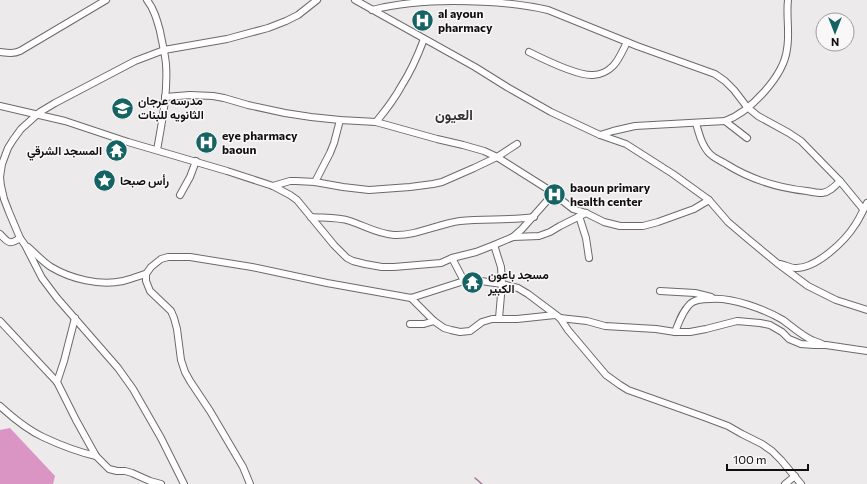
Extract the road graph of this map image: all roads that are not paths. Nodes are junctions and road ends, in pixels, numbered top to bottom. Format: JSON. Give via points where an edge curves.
{"nodes":[{"id":1,"x":106,"y":0,"type":"edge"},
{"id":2,"x":147,"y":0,"type":"edge"},
{"id":3,"x":316,"y":0,"type":"edge"},
{"id":4,"x":354,"y":0,"type":"edge"},
{"id":5,"x":788,"y":0,"type":"edge"},
{"id":6,"x":372,"y":10,"type":"junction"},
{"id":7,"x":424,"y":39,"type":"junction"},
{"id":8,"x":627,"y":42,"type":"junction"},
{"id":9,"x":164,"y":50,"type":"junction"},
{"id":10,"x":0,"y":52,"type":"edge"},
{"id":11,"x":529,"y":52,"type":"dead end"},
{"id":12,"x":165,"y":98,"type":"junction"},
{"id":13,"x":0,"y":106,"type":"edge"},
{"id":14,"x":747,"y":107,"type":"junction"},
{"id":15,"x":37,"y":114,"type":"junction"},
{"id":16,"x":340,"y":120,"type":"junction"},
{"id":17,"x":725,"y":121,"type":"junction"},
{"id":18,"x":376,"y":122,"type":"junction"},
{"id":19,"x":696,"y":123,"type":"junction"},
{"id":20,"x":600,"y":135,"type":"junction"},
{"id":21,"x":746,"y":138,"type":"dead end"},
{"id":22,"x":517,"y":144,"type":"dead end"},
{"id":23,"x":157,"y":150,"type":"junction"},
{"id":24,"x":497,"y":157,"type":"junction"},
{"id":25,"x":196,"y":161,"type":"junction"},
{"id":26,"x":315,"y":182,"type":"junction"},
{"id":27,"x":840,"y":182,"type":"junction"},
{"id":28,"x":273,"y":186,"type":"junction"},
{"id":29,"x":553,"y":194,"type":"junction"},
{"id":30,"x":180,"y":195,"type":"dead end"},
{"id":31,"x":709,"y":200,"type":"junction"},
{"id":32,"x":865,"y":206,"type":"edge"},
{"id":33,"x":586,"y":213,"type":"junction"},
{"id":34,"x":579,"y":216,"type":"junction"},
{"id":35,"x":534,"y":217,"type":"junction"},
{"id":36,"x":311,"y":218,"type":"junction"},
{"id":37,"x":0,"y":234,"type":"edge"},
{"id":38,"x":513,"y":237,"type":"junction"},
{"id":39,"x":20,"y":238,"type":"junction"},
{"id":40,"x":25,"y":245,"type":"junction"},
{"id":41,"x":494,"y":246,"type":"junction"},
{"id":42,"x":452,"y":258,"type":"junction"},
{"id":43,"x":589,"y":258,"type":"dead end"},
{"id":44,"x":777,"y":263,"type":"junction"},
{"id":45,"x":146,"y":274,"type":"junction"},
{"id":46,"x":464,"y":281,"type":"junction"},
{"id":47,"x":502,"y":284,"type":"junction"},
{"id":48,"x":660,"y":291,"type":"dead end"},
{"id":49,"x":411,"y":298,"type":"junction"},
{"id":50,"x":716,"y":298,"type":"junction"},
{"id":51,"x":867,"y":310,"type":"edge"},
{"id":52,"x":558,"y":316,"type":"junction"},
{"id":53,"x":75,"y":318,"type":"junction"},
{"id":54,"x":499,"y":318,"type":"junction"},
{"id":55,"x":0,"y":321,"type":"edge"},
{"id":56,"x":434,"y":321,"type":"junction"},
{"id":57,"x":410,"y":324,"type":"dead end"},
{"id":58,"x":676,"y":332,"type":"junction"},
{"id":59,"x":826,"y":345,"type":"junction"},
{"id":60,"x":867,"y":351,"type":"edge"},
{"id":61,"x":57,"y":382,"type":"junction"},
{"id":62,"x":0,"y":406,"type":"edge"},
{"id":63,"x":96,"y":456,"type":"junction"},
{"id":64,"x":795,"y":476,"type":"junction"},
{"id":65,"x":161,"y":484,"type":"edge"},
{"id":66,"x":184,"y":484,"type":"edge"},
{"id":67,"x":250,"y":484,"type":"edge"},
{"id":68,"x":785,"y":484,"type":"edge"},
{"id":69,"x":801,"y":484,"type":"edge"}],
"edges":[{"from":1,"to":10,"type":"street","via":[[20,51]]},
{"from":2,"to":9,"type":"street","via":[[152,7]]},
{"from":3,"to":9,"type":"street","via":[[298,15],[268,28],[227,39]]},
{"from":4,"to":6,"type":"street"},
{"from":5,"to":14,"type":"street","via":[[788,45],[784,62],[766,90]]},
{"from":6,"to":7,"type":"street"},
{"from":6,"to":8,"type":"street","via":[[412,2],[512,3],[548,10]]},
{"from":7,"to":18,"type":"street","via":[[403,84]]},
{"from":7,"to":20,"type":"street","via":[[550,112]]},
{"from":8,"to":11,"type":"street","via":[[612,67],[592,75],[565,68]]},
{"from":8,"to":14,"type":"street","via":[[715,74],[734,90]]},
{"from":9,"to":12,"type":"street"},
{"from":9,"to":15,"type":"street","via":[[135,61]]},
{"from":12,"to":16,"type":"street","via":[[213,96],[266,110]]},
{"from":12,"to":23,"type":"street"},
{"from":13,"to":15,"type":"street"},
{"from":14,"to":17,"type":"street"},
{"from":14,"to":27,"type":"street","via":[[801,141]]},
{"from":15,"to":23,"type":"street"},
{"from":15,"to":39,"type":"street","via":[[12,140],[1,171],[4,199]]},
{"from":16,"to":18,"type":"street"},
{"from":16,"to":26,"type":"street","via":[[330,153]]},
{"from":17,"to":19,"type":"street"},
{"from":17,"to":21,"type":"street"},
{"from":18,"to":24,"type":"street","via":[[484,151]]},
{"from":19,"to":20,"type":"street","via":[[635,126]]},
{"from":19,"to":27,"type":"street","via":[[703,144],[714,158],[759,180],[795,190],[822,193]]},
{"from":20,"to":31,"type":"street","via":[[626,144]]},
{"from":22,"to":24,"type":"street"},
{"from":23,"to":25,"type":"street"},
{"from":24,"to":26,"type":"street","via":[[442,182],[423,185],[369,190]]},
{"from":24,"to":29,"type":"street"},
{"from":25,"to":28,"type":"street"},
{"from":25,"to":30,"type":"street"},
{"from":26,"to":28,"type":"street","via":[[290,181]]},
{"from":27,"to":32,"type":"street"},
{"from":28,"to":36,"type":"street","via":[[297,200]]},
{"from":29,"to":33,"type":"street","via":[[573,209]]},
{"from":29,"to":35,"type":"street"},
{"from":31,"to":33,"type":"street","via":[[694,209],[643,226],[620,226]]},
{"from":31,"to":44,"type":"street","via":[[728,222]]},
{"from":32,"to":44,"type":"street","via":[[849,233],[819,260],[795,268]]},
{"from":33,"to":34,"type":"street"},
{"from":34,"to":38,"type":"street","via":[[539,236]]},
{"from":34,"to":43,"type":"street"},
{"from":35,"to":36,"type":"street","via":[[460,221],[403,235],[385,234],[340,219]]},
{"from":35,"to":38,"type":"street"},
{"from":36,"to":42,"type":"street","via":[[340,252],[353,261],[382,267],[422,266]]},
{"from":37,"to":39,"type":"street","via":[[10,243]]},
{"from":38,"to":41,"type":"street"},
{"from":39,"to":40,"type":"street"},
{"from":40,"to":45,"type":"street","via":[[52,268],[92,282],[122,281]]},
{"from":40,"to":53,"type":"street","via":[[46,285]]},
{"from":41,"to":42,"type":"street"},
{"from":41,"to":47,"type":"street","via":[[501,267]]},
{"from":42,"to":46,"type":"street"},
{"from":44,"to":51,"type":"street","via":[[808,286],[836,300]]},
{"from":45,"to":49,"type":"street","via":[[161,259],[190,257]]},
{"from":45,"to":67,"type":"street","via":[[150,291],[171,311],[174,318],[185,372],[243,467]]},
{"from":46,"to":47,"type":"street"},
{"from":46,"to":49,"type":"street"},
{"from":47,"to":52,"type":"street","via":[[518,288]]},
{"from":47,"to":54,"type":"street"},
{"from":48,"to":50,"type":"street","via":[[694,293]]},
{"from":49,"to":56,"type":"street"},
{"from":50,"to":58,"type":"street","via":[[694,301],[690,304]]},
{"from":50,"to":59,"type":"street","via":[[767,312],[810,339]]},
{"from":52,"to":54,"type":"street"},
{"from":52,"to":58,"type":"street","via":[[605,326]]},
{"from":52,"to":64,"type":"street","via":[[606,375],[620,385],[728,426],[772,451]]},
{"from":53,"to":61,"type":"street"},
{"from":53,"to":66,"type":"street","via":[[133,389]]},
{"from":54,"to":56,"type":"street","via":[[486,320],[467,332],[444,328]]},
{"from":55,"to":61,"type":"street"},
{"from":56,"to":57,"type":"street"},
{"from":58,"to":59,"type":"street","via":[[690,332],[737,321],[770,325],[789,339],[801,344]]},
{"from":59,"to":60,"type":"street"},
{"from":61,"to":63,"type":"street"},
{"from":62,"to":63,"type":"street","via":[[44,437]]},
{"from":63,"to":65,"type":"street","via":[[109,469],[132,473]]},
{"from":64,"to":68,"type":"street"},
{"from":64,"to":69,"type":"street"}]}
